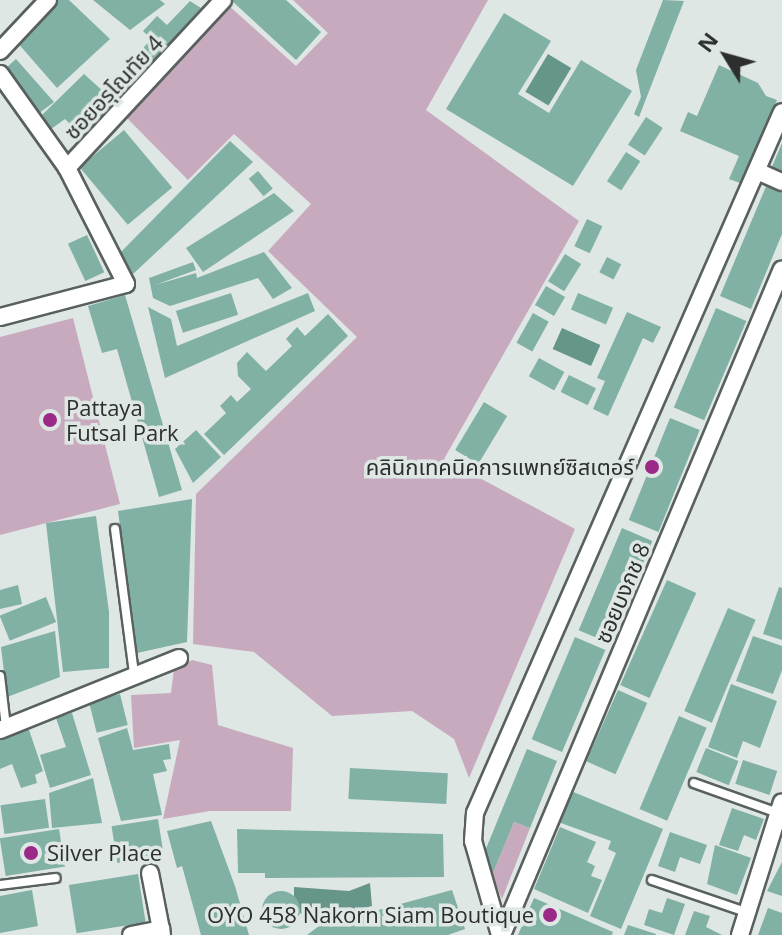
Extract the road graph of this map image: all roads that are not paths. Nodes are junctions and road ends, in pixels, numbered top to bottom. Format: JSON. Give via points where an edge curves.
{"nodes":[{"id":1,"x":48,"y":0,"type":"edge"},
{"id":2,"x":223,"y":0,"type":"edge"},
{"id":3,"x":0,"y":51,"type":"edge"},
{"id":4,"x":0,"y":74,"type":"edge"},
{"id":5,"x":782,"y":112,"type":"edge"},
{"id":6,"x":67,"y":168,"type":"junction"},
{"id":7,"x":757,"y":171,"type":"junction"},
{"id":8,"x":782,"y":182,"type":"edge"},
{"id":9,"x":782,"y":269,"type":"edge"},
{"id":10,"x":0,"y":317,"type":"edge"},
{"id":11,"x":115,"y":529,"type":"dead end"},
{"id":12,"x":179,"y":658,"type":"dead end"},
{"id":13,"x":134,"y":674,"type":"junction"},
{"id":14,"x":0,"y":676,"type":"edge"},
{"id":15,"x":3,"y":729,"type":"edge"},
{"id":16,"x":694,"y":783,"type":"dead end"},
{"id":17,"x":780,"y":808,"type":"edge"},
{"id":18,"x":150,"y":873,"type":"dead end"},
{"id":19,"x":56,"y":878,"type":"dead end"},
{"id":20,"x":652,"y":880,"type":"dead end"},
{"id":21,"x":0,"y":885,"type":"edge"},
{"id":22,"x":747,"y":912,"type":"junction"},
{"id":23,"x":161,"y":932,"type":"edge"},
{"id":24,"x":131,"y":935,"type":"edge"},
{"id":25,"x":501,"y":935,"type":"edge"},
{"id":26,"x":740,"y":935,"type":"edge"}],
"edges":[{"from":1,"to":3,"type":"street"},
{"from":2,"to":6,"type":"street","name":"ซอยอรุโณทัย 4"},
{"from":4,"to":6,"type":"street"},
{"from":5,"to":7,"type":"street"},
{"from":6,"to":10,"type":"street","via":[[126,284]]},
{"from":7,"to":8,"type":"street"},
{"from":7,"to":25,"type":"street","via":[[475,813],[473,841]]},
{"from":9,"to":25,"type":"street","name":"ซอยบงกช 8"},
{"from":11,"to":13,"type":"lane"},
{"from":12,"to":13,"type":"street"},
{"from":13,"to":15,"type":"street"},
{"from":14,"to":15,"type":"lane"},
{"from":16,"to":17,"type":"lane"},
{"from":17,"to":22,"type":"street"},
{"from":18,"to":23,"type":"street"},
{"from":19,"to":21,"type":"lane"},
{"from":20,"to":22,"type":"lane"},
{"from":22,"to":26,"type":"street"},
{"from":23,"to":24,"type":"street"}]}
